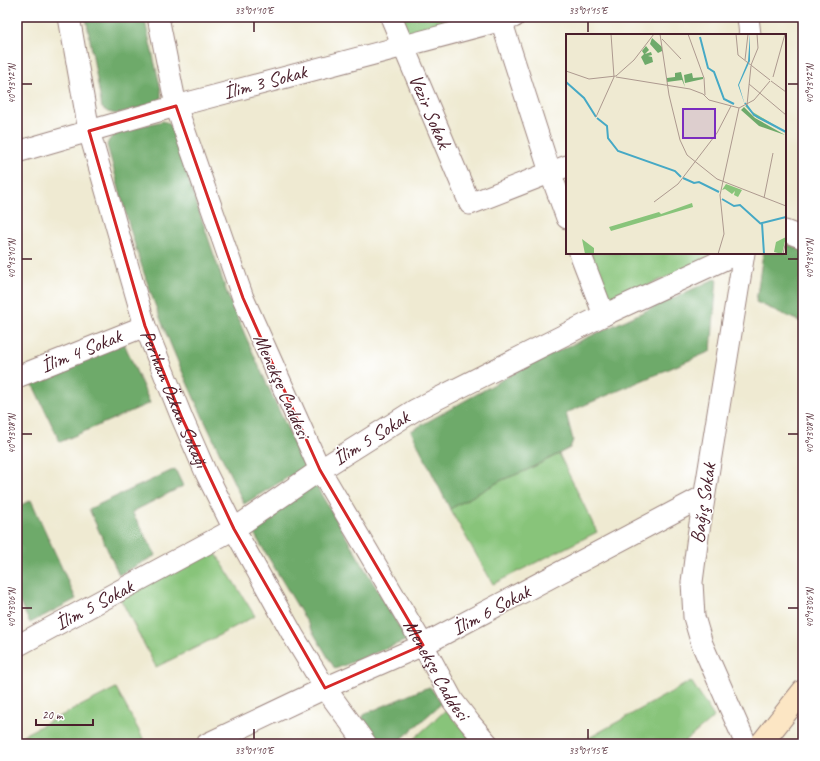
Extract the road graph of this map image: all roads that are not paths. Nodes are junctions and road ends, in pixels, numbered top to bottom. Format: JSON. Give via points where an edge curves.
{"nodes":[{"id":1,"x":69,"y":17,"type":"edge"},
{"id":2,"x":158,"y":17,"type":"edge"},
{"id":3,"x":391,"y":17,"type":"edge"},
{"id":4,"x":748,"y":17,"type":"edge"},
{"id":5,"x":508,"y":19,"type":"edge"},
{"id":6,"x":750,"y":34,"type":"edge"},
{"id":7,"x":403,"y":46,"type":"junction"},
{"id":8,"x":176,"y":106,"type":"junction"},
{"id":9,"x":88,"y":131,"type":"junction"},
{"id":10,"x":17,"y":152,"type":"edge"},
{"id":11,"x":558,"y":169,"type":"edge"},
{"id":12,"x":566,"y":213,"type":"edge"},
{"id":13,"x":786,"y":231,"type":"edge"},
{"id":14,"x":803,"y":238,"type":"edge"},
{"id":15,"x":580,"y":254,"type":"edge"},
{"id":16,"x":736,"y":254,"type":"edge"},
{"id":17,"x":744,"y":254,"type":"edge"},
{"id":18,"x":604,"y":315,"type":"junction"},
{"id":19,"x":145,"y":326,"type":"junction"},
{"id":20,"x":17,"y":377,"type":"edge"},
{"id":21,"x":320,"y":470,"type":"junction"},
{"id":22,"x":704,"y":496,"type":"junction"},
{"id":23,"x":234,"y":529,"type":"junction"},
{"id":24,"x":423,"y":645,"type":"junction"},
{"id":25,"x":17,"y":646,"type":"edge"},
{"id":26,"x":325,"y":688,"type":"junction"},
{"id":27,"x":803,"y":691,"type":"edge"},
{"id":28,"x":207,"y":744,"type":"edge"},
{"id":29,"x":366,"y":744,"type":"edge"},
{"id":30,"x":488,"y":744,"type":"edge"},
{"id":31,"x":746,"y":744,"type":"edge"},
{"id":32,"x":761,"y":744,"type":"edge"}],
"edges":[{"from":1,"to":9,"type":"street","name":"Perihan Özkan Sokağı"},
{"from":2,"to":8,"type":"street","name":"Menekşe Caddesi"},
{"from":3,"to":7,"type":"street","name":"Vezir Sokak"},
{"from":4,"to":6,"type":"street"},
{"from":5,"to":7,"type":"street","name":"İlim 3 Sokak"},
{"from":5,"to":11,"type":"street"},
{"from":7,"to":8,"type":"street","name":"İlim 3 Sokak"},
{"from":7,"to":11,"type":"street","name":"Vezir Sokak","via":[[470,204]]},
{"from":8,"to":9,"type":"street","name":"İlim 3 Sokak"},
{"from":8,"to":21,"type":"street","name":"Menekşe Caddesi","via":[[242,298]]},
{"from":9,"to":10,"type":"street","name":"İlim 3 Sokak"},
{"from":9,"to":19,"type":"street","name":"Perihan Özkan Sokağı"},
{"from":11,"to":12,"type":"street"},
{"from":13,"to":14,"type":"street"},
{"from":15,"to":18,"type":"street"},
{"from":16,"to":18,"type":"street","name":"İlim 5 Sokak"},
{"from":17,"to":22,"type":"street","name":"Bağış Sokak"},
{"from":18,"to":21,"type":"street","name":"İlim 5 Sokak","via":[[415,410]]},
{"from":19,"to":20,"type":"street","name":"İlim 4 Sokak"},
{"from":19,"to":23,"type":"street","name":"Perihan Özkan Sokağı","via":[[206,473]]},
{"from":21,"to":23,"type":"street","name":"İlim 5 Sokak"},
{"from":21,"to":24,"type":"street","name":"Menekşe Caddesi"},
{"from":22,"to":24,"type":"street","name":"İlim 6 Sokak"},
{"from":22,"to":31,"type":"street","name":"Bağış Sokak","via":[[692,582],[694,617],[702,644]]},
{"from":23,"to":25,"type":"street","name":"İlim 5 Sokak"},
{"from":23,"to":26,"type":"street","name":"Perihan Özkan Sokağı"},
{"from":24,"to":26,"type":"street","name":"İlim 6 Sokak"},
{"from":24,"to":30,"type":"street","name":"Menekşe Caddesi","via":[[453,701]]},
{"from":26,"to":28,"type":"street","name":"İlim 6 Sokak"},
{"from":26,"to":29,"type":"street","name":"Perihan Özkan Sokağı"},
{"from":27,"to":32,"type":"street"}]}
